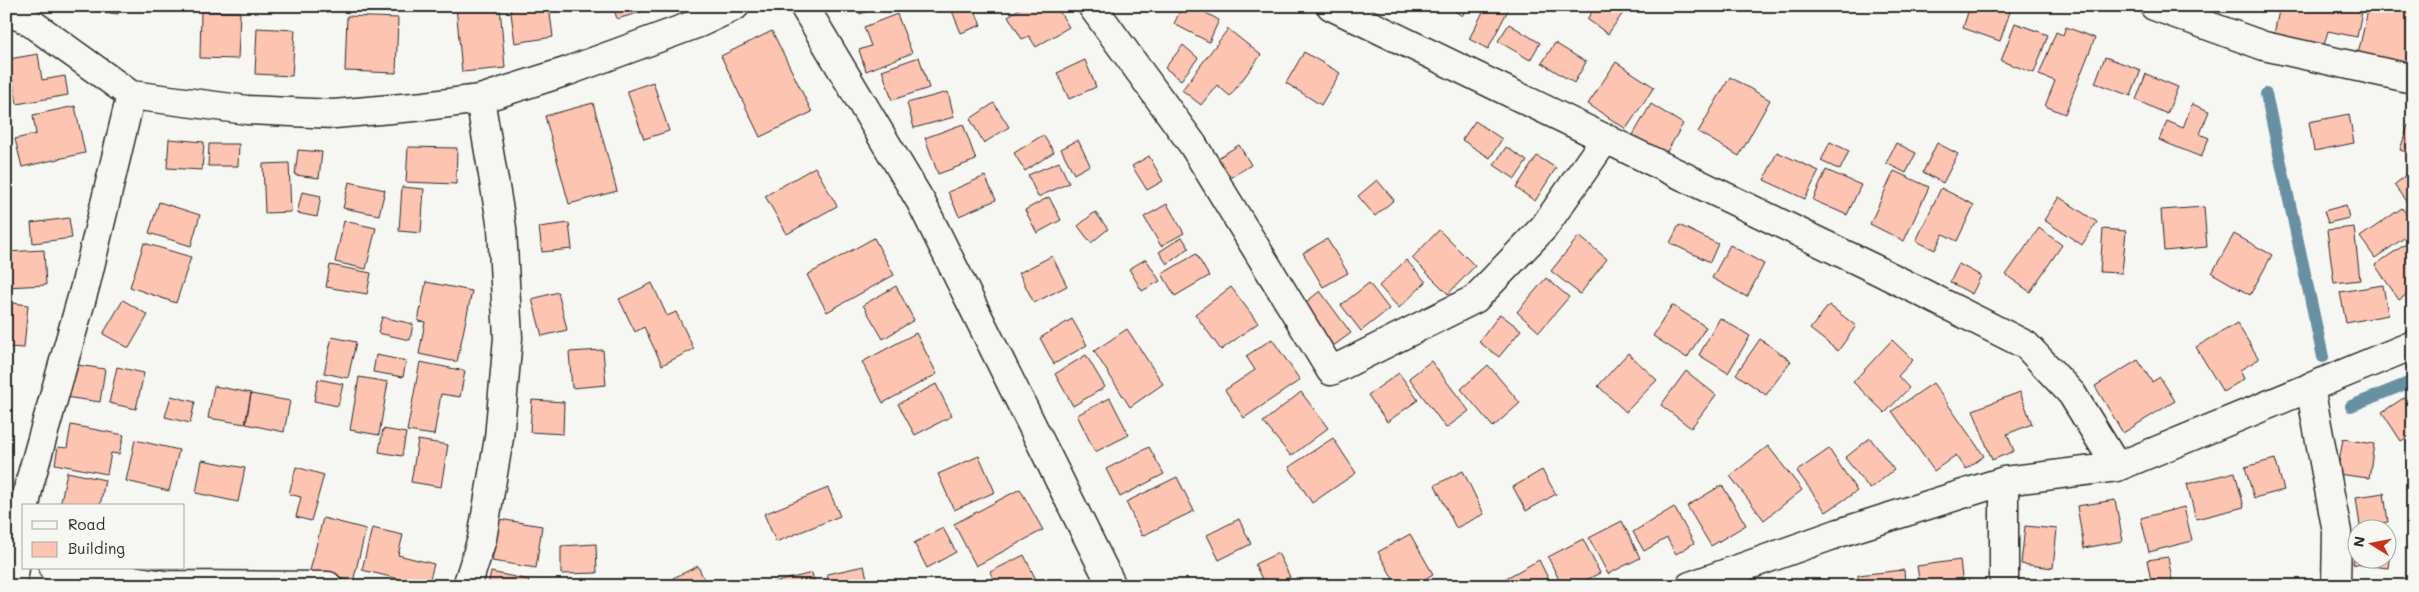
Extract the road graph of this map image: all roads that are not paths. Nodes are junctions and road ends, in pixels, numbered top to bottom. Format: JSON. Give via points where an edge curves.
{"nodes":[{"id":1,"x":735,"y":6,"type":"edge"},
{"id":2,"x":804,"y":6,"type":"edge"},
{"id":3,"x":1092,"y":6,"type":"edge"},
{"id":4,"x":1331,"y":6,"type":"edge"},
{"id":5,"x":2154,"y":6,"type":"edge"},
{"id":6,"x":6,"y":10,"type":"edge"},
{"id":7,"x":696,"y":14,"type":"edge"},
{"id":8,"x":2413,"y":78,"type":"edge"},
{"id":9,"x":131,"y":95,"type":"junction"},
{"id":10,"x":480,"y":99,"type":"junction"},
{"id":11,"x":1606,"y":138,"type":"junction"},
{"id":12,"x":2413,"y":346,"type":"edge"},
{"id":13,"x":2310,"y":387,"type":"junction"},
{"id":14,"x":2117,"y":467,"type":"junction"},
{"id":15,"x":2004,"y":481,"type":"junction"},
{"id":16,"x":25,"y":504,"type":"edge"},
{"id":17,"x":22,"y":532,"type":"edge"},
{"id":18,"x":66,"y":570,"type":"edge"},
{"id":19,"x":17,"y":571,"type":"edge"},
{"id":20,"x":326,"y":585,"type":"edge"},
{"id":21,"x":467,"y":586,"type":"edge"},
{"id":22,"x":1112,"y":586,"type":"edge"},
{"id":23,"x":1690,"y":586,"type":"edge"},
{"id":24,"x":2004,"y":586,"type":"edge"},
{"id":25,"x":2336,"y":586,"type":"edge"}],
"edges":[{"from":1,"to":7,"type":"street"},
{"from":2,"to":22,"type":"street","via":[[921,202]]},
{"from":3,"to":11,"type":"street","via":[[1193,145],[1331,370],[1475,299],[1544,227]]},
{"from":4,"to":11,"type":"street"},
{"from":5,"to":8,"type":"street","via":[[2264,46]]},
{"from":6,"to":9,"type":"street","via":[[26,20]]},
{"from":7,"to":10,"type":"street","via":[[568,71]]},
{"from":9,"to":10,"type":"street","via":[[248,110],[334,114]]},
{"from":9,"to":16,"type":"street","via":[[86,283]]},
{"from":10,"to":21,"type":"street","via":[[502,228],[508,338],[499,438],[482,539]]},
{"from":11,"to":14,"type":"street","via":[[2026,345],[2072,394]]},
{"from":12,"to":13,"type":"street"},
{"from":13,"to":14,"type":"street"},
{"from":13,"to":25,"type":"street","via":[[2337,532]]},
{"from":14,"to":15,"type":"street"},
{"from":15,"to":23,"type":"street"},
{"from":15,"to":24,"type":"street"},
{"from":17,"to":19,"type":"street"},
{"from":18,"to":20,"type":"street","via":[[165,585]]}]}
